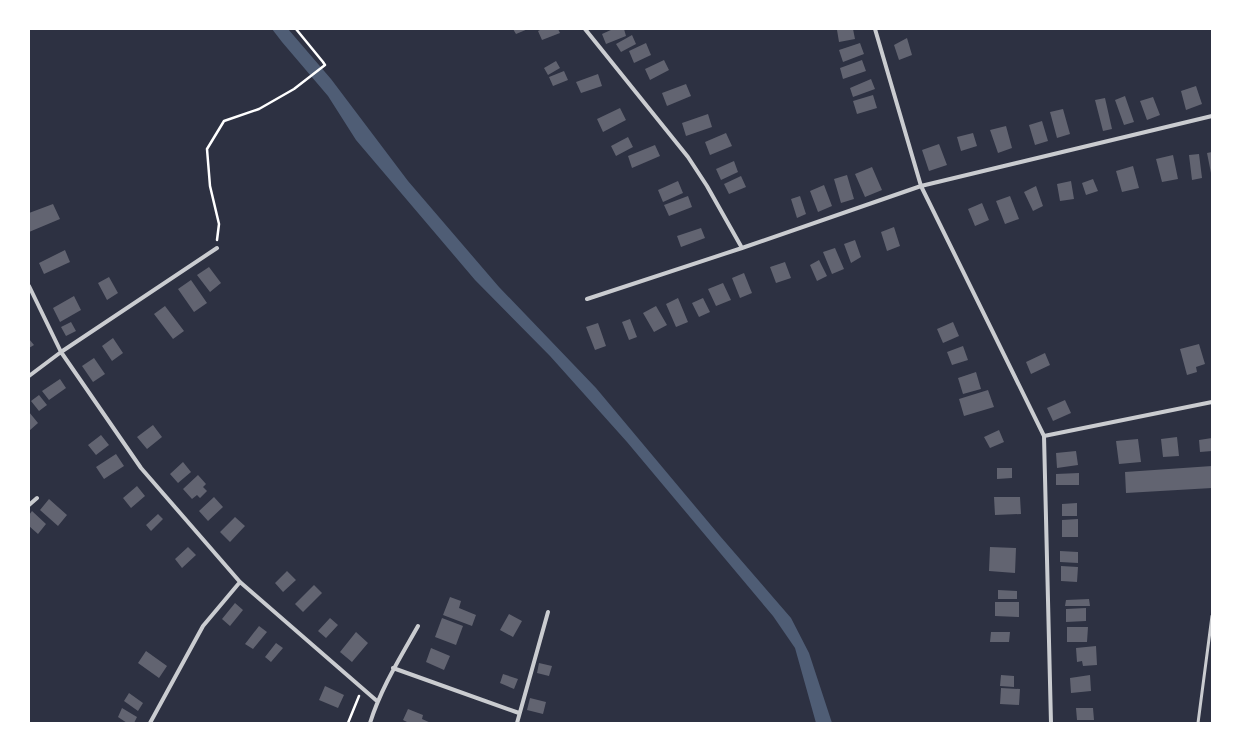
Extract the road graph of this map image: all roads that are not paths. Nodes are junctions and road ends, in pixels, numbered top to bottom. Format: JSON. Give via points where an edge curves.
{"nodes":[{"id":1,"x":585,"y":29,"type":"edge"},
{"id":2,"x":875,"y":29,"type":"edge"},
{"id":3,"x":1212,"y":116,"type":"edge"},
{"id":4,"x":921,"y":186,"type":"junction"},
{"id":5,"x":217,"y":248,"type":"road end"},
{"id":6,"x":742,"y":248,"type":"junction"},
{"id":7,"x":29,"y":286,"type":"edge"},
{"id":8,"x":587,"y":299,"type":"dead end"},
{"id":9,"x":61,"y":352,"type":"junction"},
{"id":10,"x":29,"y":376,"type":"edge"},
{"id":11,"x":1212,"y":402,"type":"edge"},
{"id":12,"x":1044,"y":436,"type":"junction"},
{"id":13,"x":37,"y":498,"type":"dead end"},
{"id":14,"x":29,"y":505,"type":"edge"},
{"id":15,"x":240,"y":582,"type":"junction"},
{"id":16,"x":548,"y":612,"type":"dead end"},
{"id":17,"x":1212,"y":616,"type":"edge"},
{"id":18,"x":418,"y":626,"type":"dead end"},
{"id":19,"x":393,"y":668,"type":"junction"},
{"id":20,"x":377,"y":701,"type":"junction"},
{"id":21,"x":519,"y":713,"type":"junction"},
{"id":22,"x":150,"y":723,"type":"edge"},
{"id":23,"x":370,"y":723,"type":"edge"},
{"id":24,"x":517,"y":723,"type":"edge"},
{"id":25,"x":1051,"y":723,"type":"edge"},
{"id":26,"x":1198,"y":723,"type":"edge"}],
"edges":[{"from":1,"to":6,"type":"street","via":[[688,157]]},
{"from":2,"to":4,"type":"street"},
{"from":3,"to":4,"type":"street"},
{"from":4,"to":6,"type":"street"},
{"from":4,"to":12,"type":"street"},
{"from":5,"to":9,"type":"street"},
{"from":6,"to":8,"type":"street"},
{"from":7,"to":9,"type":"street"},
{"from":9,"to":10,"type":"street"},
{"from":9,"to":15,"type":"street","via":[[141,468]]},
{"from":11,"to":12,"type":"street"},
{"from":12,"to":25,"type":"street"},
{"from":13,"to":14,"type":"street"},
{"from":15,"to":20,"type":"street"},
{"from":15,"to":22,"type":"street","via":[[203,626]]},
{"from":16,"to":21,"type":"street"},
{"from":17,"to":26,"type":"lane"},
{"from":18,"to":19,"type":"street"},
{"from":19,"to":20,"type":"street"},
{"from":19,"to":21,"type":"street"},
{"from":20,"to":23,"type":"street"},
{"from":21,"to":24,"type":"street"}]}
